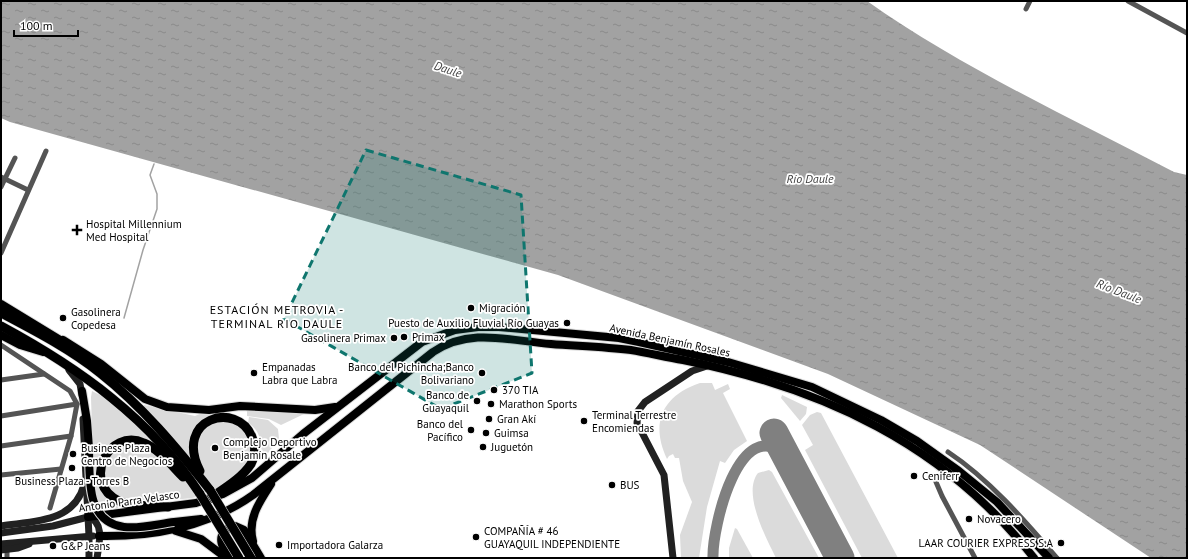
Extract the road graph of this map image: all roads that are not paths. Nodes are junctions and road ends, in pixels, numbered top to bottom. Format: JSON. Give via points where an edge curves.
{"nodes":[{"id":1,"x":1030,"y":1,"type":"edge"},
{"id":2,"x":1128,"y":1,"type":"edge"},
{"id":3,"x":1026,"y":9,"type":"dead end"},
{"id":4,"x":1187,"y":33,"type":"edge"},
{"id":5,"x":46,"y":152,"type":"dead end"},
{"id":6,"x":15,"y":158,"type":"dead end"},
{"id":7,"x":3,"y":178,"type":"edge"},
{"id":8,"x":1,"y":187,"type":"edge"},
{"id":9,"x":28,"y":190,"type":"junction"},
{"id":10,"x":1,"y":251,"type":"edge"},
{"id":11,"x":1,"y":304,"type":"edge"},
{"id":12,"x":1,"y":313,"type":"edge"},
{"id":13,"x":1,"y":326,"type":"edge"},
{"id":14,"x":1,"y":335,"type":"edge"},
{"id":15,"x":62,"y":340,"type":"junction"},
{"id":16,"x":1,"y":345,"type":"edge"},
{"id":17,"x":54,"y":358,"type":"junction"},
{"id":18,"x":708,"y":365,"type":"junction"},
{"id":19,"x":100,"y":373,"type":"junction"},
{"id":20,"x":44,"y":374,"type":"junction"},
{"id":21,"x":1,"y":380,"type":"edge"},
{"id":22,"x":82,"y":391,"type":"junction"},
{"id":23,"x":77,"y":404,"type":"junction"},
{"id":24,"x":342,"y":404,"type":"junction"},
{"id":25,"x":1,"y":416,"type":"edge"},
{"id":26,"x":71,"y":436,"type":"junction"},
{"id":27,"x":164,"y":440,"type":"junction"},
{"id":28,"x":1,"y":446,"type":"edge"},
{"id":29,"x":948,"y":452,"type":"dead end"},
{"id":30,"x":61,"y":469,"type":"junction"},
{"id":31,"x":1,"y":475,"type":"edge"},
{"id":32,"x":85,"y":478,"type":"junction"},
{"id":33,"x":275,"y":478,"type":"junction"},
{"id":34,"x":936,"y":482,"type":"dead end"},
{"id":35,"x":200,"y":494,"type":"junction"},
{"id":36,"x":210,"y":495,"type":"junction"},
{"id":37,"x":168,"y":507,"type":"junction"},
{"id":38,"x":50,"y":508,"type":"dead end"},
{"id":39,"x":88,"y":517,"type":"junction"},
{"id":40,"x":212,"y":518,"type":"junction"},
{"id":41,"x":29,"y":522,"type":"junction"},
{"id":42,"x":1,"y":526,"type":"edge"},
{"id":43,"x":53,"y":526,"type":"junction"},
{"id":44,"x":162,"y":531,"type":"junction"},
{"id":45,"x":1,"y":533,"type":"edge"},
{"id":46,"x":89,"y":536,"type":"junction"},
{"id":47,"x":99,"y":536,"type":"junction"},
{"id":48,"x":51,"y":538,"type":"junction"},
{"id":49,"x":1,"y":544,"type":"edge"},
{"id":50,"x":255,"y":548,"type":"junction"},
{"id":51,"x":4,"y":550,"type":"edge"},
{"id":52,"x":7,"y":558,"type":"edge"},
{"id":53,"x":89,"y":558,"type":"edge"},
{"id":54,"x":97,"y":558,"type":"edge"},
{"id":55,"x":228,"y":558,"type":"edge"},
{"id":56,"x":239,"y":558,"type":"edge"},
{"id":57,"x":251,"y":558,"type":"edge"},
{"id":58,"x":261,"y":558,"type":"edge"},
{"id":59,"x":673,"y":558,"type":"edge"},
{"id":60,"x":975,"y":558,"type":"edge"},
{"id":61,"x":1034,"y":558,"type":"edge"},
{"id":62,"x":1049,"y":558,"type":"edge"},
{"id":63,"x":1057,"y":558,"type":"edge"}],
"edges":[{"from":1,"to":3,"type":"street"},
{"from":2,"to":4,"type":"street"},
{"from":5,"to":9,"type":"street"},
{"from":6,"to":7,"type":"street"},
{"from":7,"to":8,"type":"street"},
{"from":7,"to":9,"type":"street"},
{"from":9,"to":10,"type":"street"},
{"from":11,"to":15,"type":"main road"},
{"from":12,"to":19,"type":"highway","via":[[50,340]]},
{"from":13,"to":17,"type":"highway"},
{"from":14,"to":17,"type":"main road"},
{"from":15,"to":19,"type":"main road"},
{"from":15,"to":24,"type":"main road","via":[[101,364],[145,399],[167,407],[209,410],[240,406],[315,410]]},
{"from":16,"to":20,"type":"street"},
{"from":17,"to":22,"type":"main road","via":[[76,378]]},
{"from":17,"to":27,"type":"highway","via":[[113,397]]},
{"from":18,"to":33,"type":"main road","name":"Avenida Benjamín Rosales","via":[[631,350],[544,344],[490,336],[461,340],[434,352]]},
{"from":18,"to":59,"type":"main road","via":[[692,371],[645,402],[637,415],[638,426],[664,475]]},
{"from":18,"to":61,"type":"main road","name":"Avenida Benjamín Rosales","via":[[760,378],[810,395],[878,426],[941,467],[978,498]]},
{"from":19,"to":27,"type":"highway","via":[[135,404]]},
{"from":20,"to":21,"type":"street"},
{"from":20,"to":23,"type":"street","via":[[70,391]]},
{"from":22,"to":32,"type":"main road"},
{"from":22,"to":40,"type":"main road","bridge":true,"via":[[87,421],[92,497],[95,507],[103,517],[115,525],[124,527]]},
{"from":23,"to":25,"type":"street"},
{"from":23,"to":26,"type":"street"},
{"from":24,"to":36,"type":"main road","name":"Avenida Benjamín Rosales","via":[[252,478],[223,494]]},
{"from":24,"to":62,"type":"main road","name":"Avenida Benjamín Rosales","via":[[417,345],[455,330],[478,326],[499,327],[639,342],[779,376],[812,388],[881,420],[917,441],[978,485],[1029,534]]},
{"from":26,"to":28,"type":"street"},
{"from":26,"to":30,"type":"street"},
{"from":27,"to":35,"type":"highway"},
{"from":27,"to":36,"type":"highway"},
{"from":29,"to":63,"type":"street","via":[[961,460],[1015,512]]},
{"from":30,"to":31,"type":"street"},
{"from":30,"to":38,"type":"street"},
{"from":32,"to":39,"type":"main road"},
{"from":32,"to":41,"type":"main road","via":[[77,499],[65,512],[48,520]]},
{"from":33,"to":40,"type":"main road","name":"Avenida Benjamín Rosales","via":[[238,505]]},
{"from":33,"to":50,"type":"main road","via":[[254,516],[252,530]]},
{"from":34,"to":60,"type":"street"},
{"from":35,"to":37,"type":"highway","via":[[149,445],[129,440],[111,449],[100,470],[101,481],[110,494],[124,503]]},
{"from":35,"to":56,"type":"highway","bridge":true},
{"from":36,"to":36,"type":"highway","via":[[193,454],[193,442],[197,432],[204,425],[214,419],[229,418],[248,430],[254,444],[253,458],[244,473]]},
{"from":36,"to":37,"type":"main road","name":"Antonio Parra Velasco"},
{"from":36,"to":57,"type":"highway","bridge":true},
{"from":37,"to":39,"type":"main road","name":"Antonio Parra Velasco"},
{"from":39,"to":43,"type":"main road","name":"Antonio Parra Velasco"},
{"from":39,"to":46,"type":"main road"},
{"from":39,"to":47,"type":"main road","via":[[97,523]]},
{"from":40,"to":44,"type":"main road","via":[[189,527]]},
{"from":41,"to":42,"type":"main road"},
{"from":41,"to":43,"type":"main road"},
{"from":43,"to":45,"type":"main road","name":"Antonio Parra Velasco"},
{"from":44,"to":47,"type":"main road"},
{"from":44,"to":55,"type":"main road","via":[[194,535]]},
{"from":46,"to":47,"type":"main road"},
{"from":46,"to":48,"type":"main road"},
{"from":46,"to":53,"type":"main road"},
{"from":47,"to":54,"type":"main road"},
{"from":48,"to":49,"type":"main road"},
{"from":48,"to":51,"type":"main road"},
{"from":50,"to":55,"type":"main road","via":[[244,530],[238,526],[231,526],[224,530],[221,537]]},
{"from":50,"to":58,"type":"main road"},
{"from":51,"to":52,"type":"street"}]}
